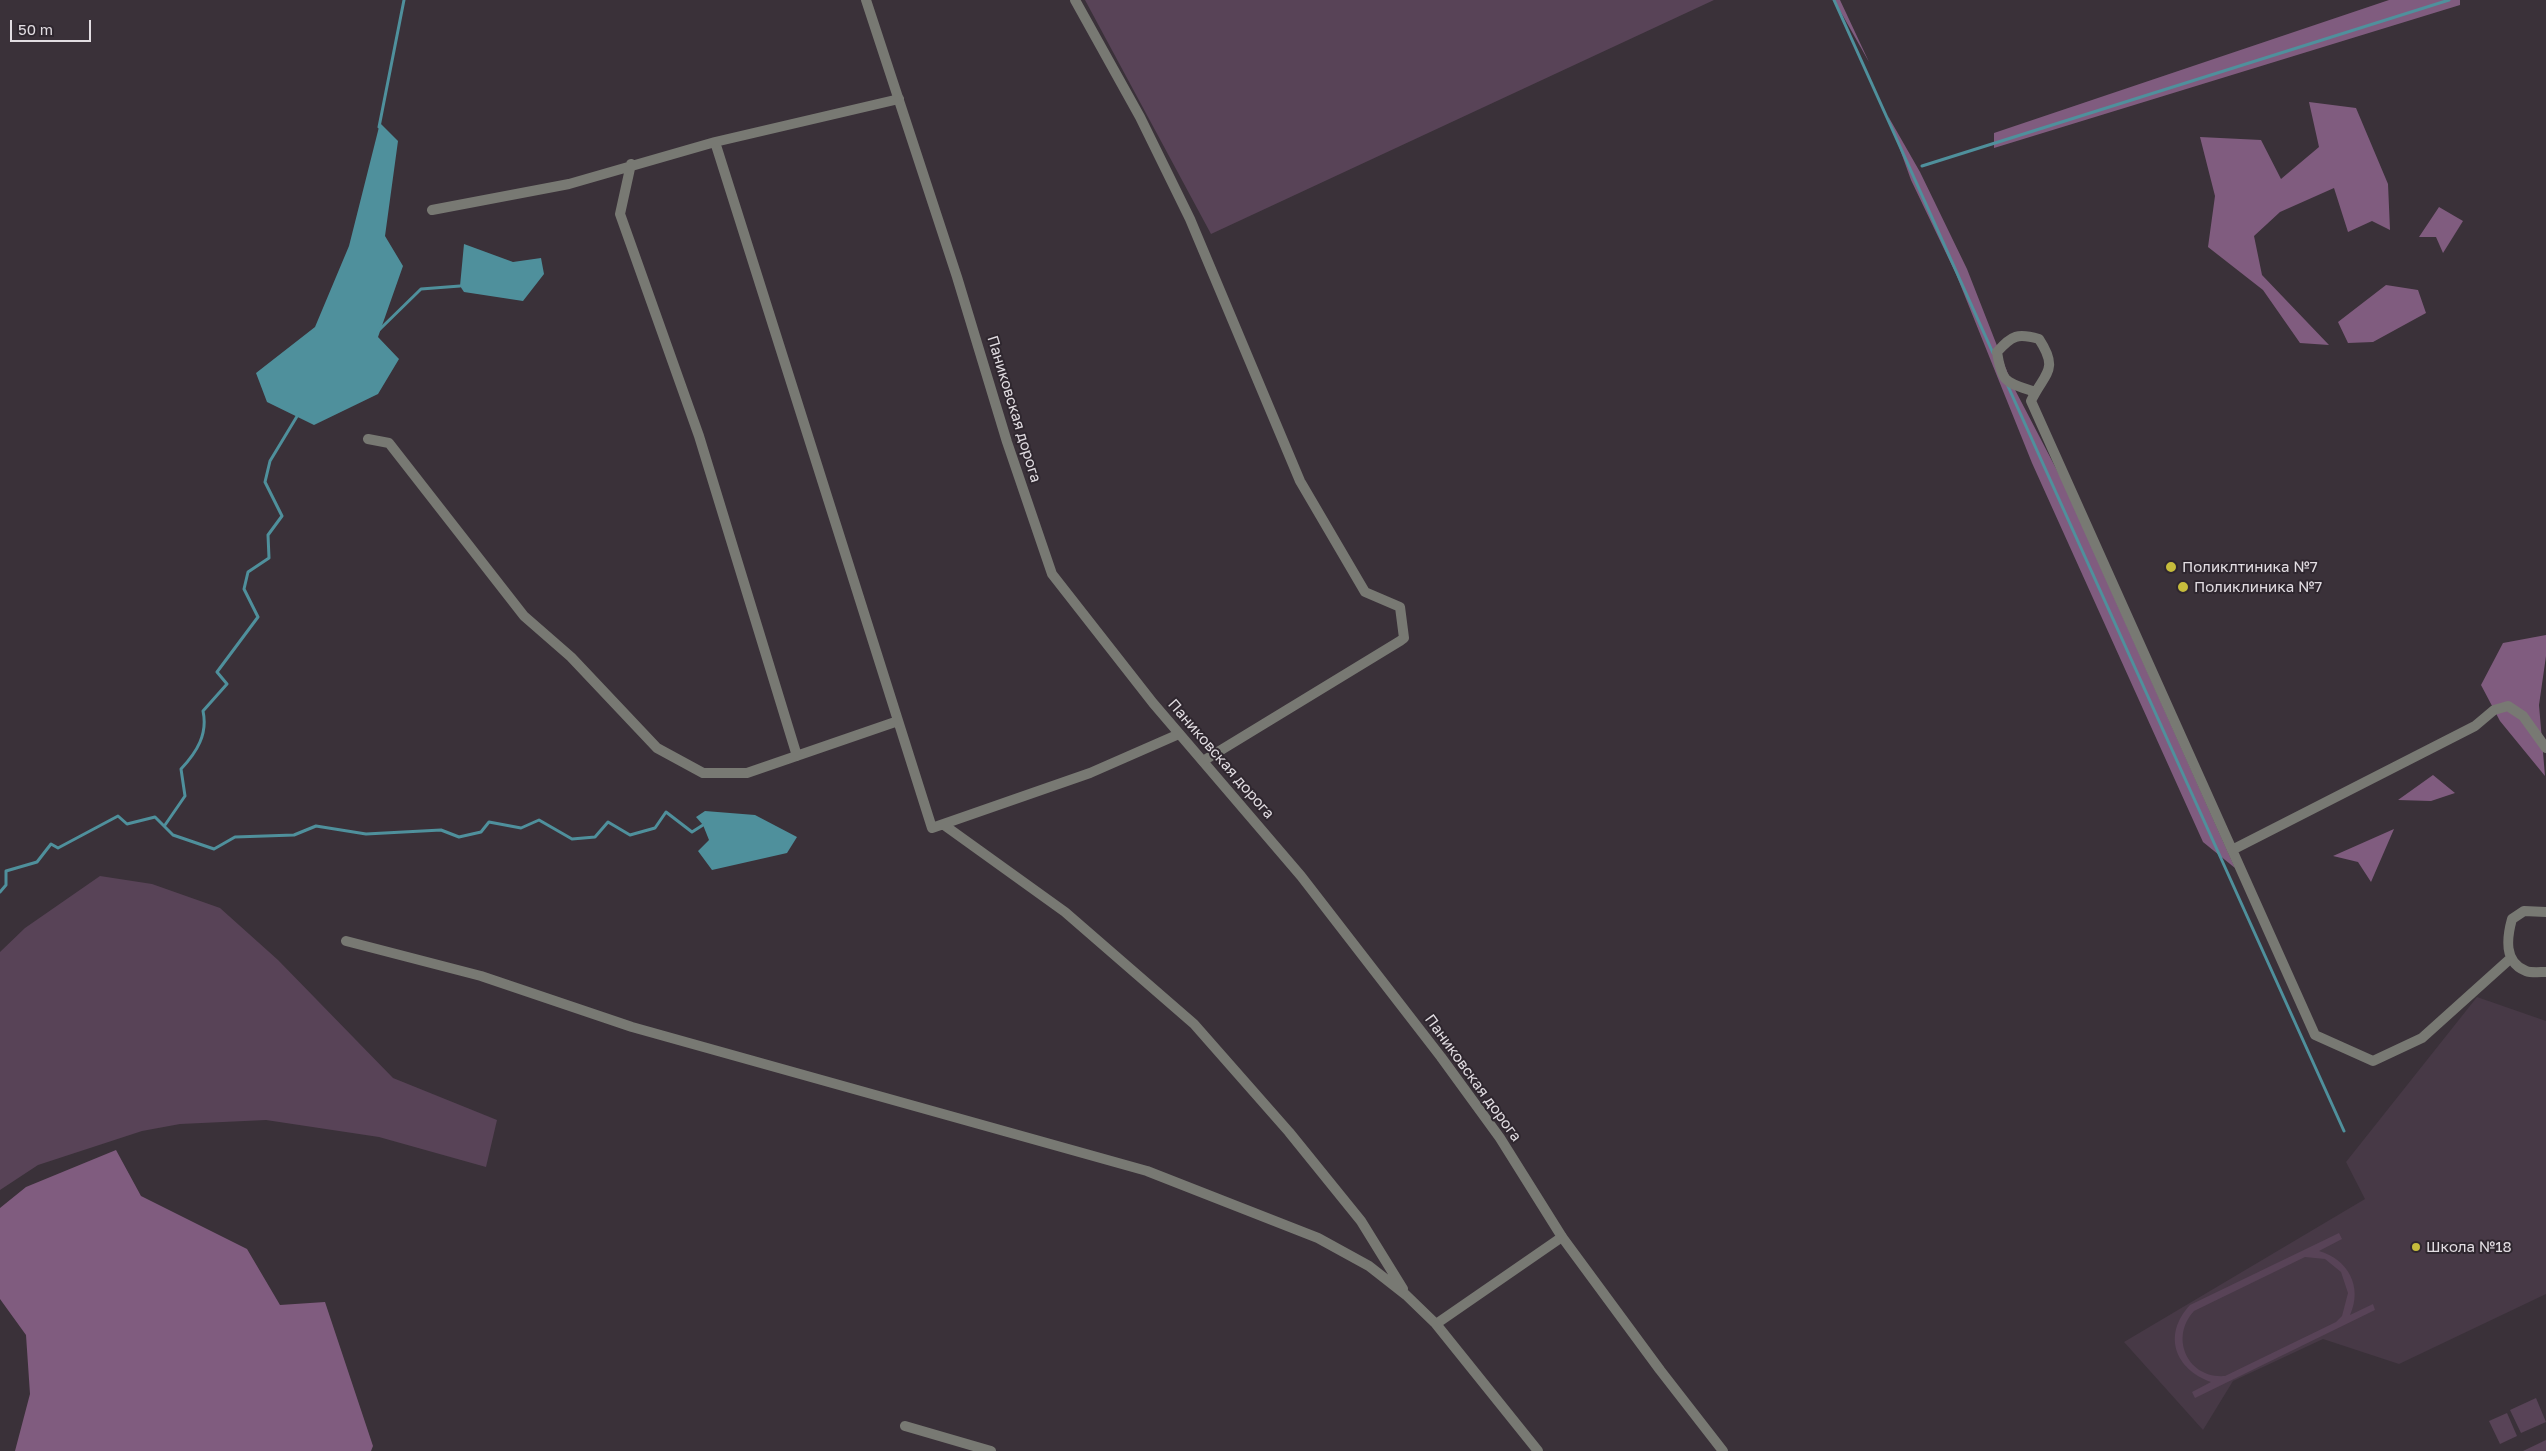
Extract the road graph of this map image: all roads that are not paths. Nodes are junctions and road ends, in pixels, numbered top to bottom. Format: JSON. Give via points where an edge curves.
{"nodes":[{"id":1,"x":866,"y":0,"type":"edge"},
{"id":2,"x":1075,"y":0,"type":"edge"},
{"id":3,"x":899,"y":99,"type":"junction"},
{"id":4,"x":715,"y":142,"type":"junction"},
{"id":5,"x":631,"y":164,"type":"junction"},
{"id":6,"x":432,"y":210,"type":"dead end"},
{"id":7,"x":2035,"y":392,"type":"junction"},
{"id":8,"x":368,"y":439,"type":"dead end"},
{"id":9,"x":898,"y":721,"type":"junction"},
{"id":10,"x":1179,"y":734,"type":"junction"},
{"id":11,"x":2546,"y":748,"type":"edge"},
{"id":12,"x":797,"y":756,"type":"junction"},
{"id":13,"x":1203,"y":761,"type":"junction"},
{"id":14,"x":944,"y":825,"type":"junction"},
{"id":15,"x":2232,"y":850,"type":"junction"},
{"id":16,"x":2546,"y":912,"type":"edge"},
{"id":17,"x":346,"y":941,"type":"dead end"},
{"id":18,"x":2511,"y":958,"type":"junction"},
{"id":19,"x":2546,"y":972,"type":"edge"},
{"id":20,"x":1562,"y":1237,"type":"junction"},
{"id":21,"x":1406,"y":1295,"type":"junction"},
{"id":22,"x":1436,"y":1324,"type":"junction"},
{"id":23,"x":905,"y":1426,"type":"dead end"},
{"id":24,"x":991,"y":1451,"type":"edge"},
{"id":25,"x":1538,"y":1451,"type":"edge"},
{"id":26,"x":1723,"y":1451,"type":"edge"}],
"edges":[{"from":1,"to":3,"type":"street","name":"Паниковская дорога"},
{"from":2,"to":13,"type":"street","via":[[1140,117],[1190,219],[1300,481],[1365,592],[1400,607],[1404,638]]},
{"from":3,"to":4,"type":"street"},
{"from":3,"to":10,"type":"street","name":"Паниковская дорога","via":[[1052,574]]},
{"from":4,"to":5,"type":"street"},
{"from":4,"to":9,"type":"street"},
{"from":5,"to":6,"type":"street","via":[[569,184]]},
{"from":5,"to":12,"type":"street","via":[[620,214],[699,436]]},
{"from":7,"to":7,"type":"street","via":[[2049,371],[2049,353],[2039,338],[2021,334],[2007,340],[1997,352],[1999,366],[2003,378]]},
{"from":7,"to":15,"type":"street","via":[[2031,401]]},
{"from":8,"to":12,"type":"street","via":[[389,443],[524,616],[571,656],[657,748],[703,773],[747,773]]},
{"from":9,"to":12,"type":"street"},
{"from":9,"to":14,"type":"street","via":[[932,828]]},
{"from":10,"to":13,"type":"street","name":"Паниковская дорога"},
{"from":10,"to":14,"type":"street","via":[[1090,773]]},
{"from":11,"to":15,"type":"street","via":[[2523,716],[2508,706],[2494,710],[2474,726]]},
{"from":13,"to":20,"type":"street","name":"Паниковская дорога","via":[[1301,876],[1441,1057],[1500,1138]]},
{"from":14,"to":21,"type":"street","via":[[1065,912],[1194,1024],[1289,1132],[1361,1221]]},
{"from":15,"to":18,"type":"street","via":[[2315,1036],[2373,1061],[2422,1038]]},
{"from":16,"to":18,"type":"street","via":[[2524,911],[2512,919],[2506,939]]},
{"from":17,"to":21,"type":"street","via":[[481,976],[632,1027],[1147,1171],[1318,1238],[1369,1266]]},
{"from":18,"to":19,"type":"street","via":[[2526,971]]},
{"from":20,"to":22,"type":"street"},
{"from":20,"to":26,"type":"street","name":"Паниковская дорога"},
{"from":21,"to":22,"type":"street"},
{"from":22,"to":25,"type":"street"},
{"from":23,"to":24,"type":"street"}]}
